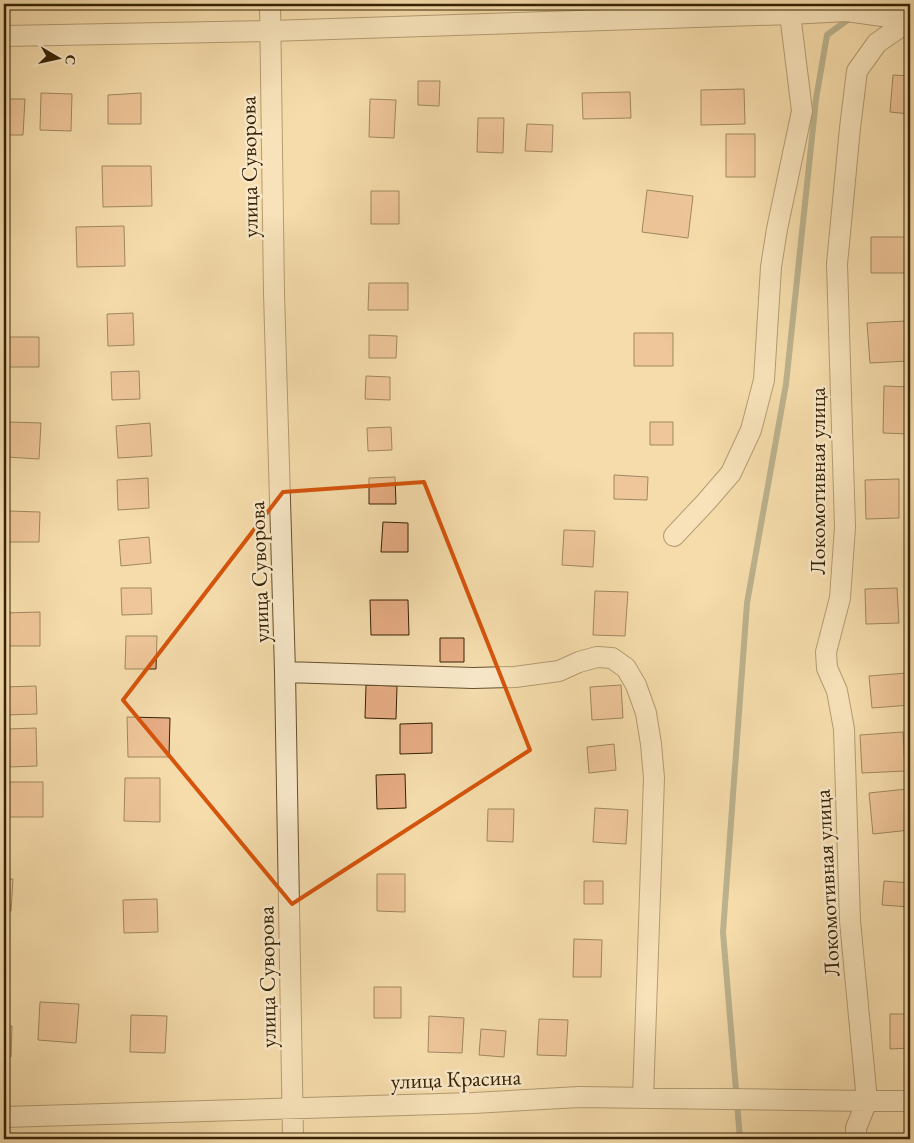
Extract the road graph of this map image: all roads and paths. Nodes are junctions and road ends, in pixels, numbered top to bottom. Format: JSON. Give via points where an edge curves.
{"nodes":[{"id":1,"x":270,"y":4,"type":"edge"},
{"id":2,"x":790,"y":9,"type":"edge"},
{"id":3,"x":910,"y":20,"type":"edge"},
{"id":4,"x":270,"y":31,"type":"junction"},
{"id":5,"x":4,"y":36,"type":"edge"},
{"id":6,"x":674,"y":536,"type":"dead end"},
{"id":7,"x":286,"y":672,"type":"junction"},
{"id":8,"x":643,"y":1098,"type":"junction"},
{"id":9,"x":867,"y":1101,"type":"junction"},
{"id":10,"x":910,"y":1101,"type":"edge"},
{"id":11,"x":293,"y":1108,"type":"junction"},
{"id":12,"x":4,"y":1117,"type":"edge"},
{"id":13,"x":293,"y":1139,"type":"edge"},
{"id":14,"x":856,"y":1139,"type":"edge"}],
"edges":[{"from":1,"to":4,"type":"street","name":"улица Суворова"},
{"from":2,"to":3,"type":"street","via":[[848,11]]},
{"from":2,"to":4,"type":"street"},
{"from":2,"to":6,"type":"street","via":[[802,111],[771,267],[764,380],[751,430],[731,473]]},
{"from":3,"to":9,"type":"street","name":"Локомотивная улица","via":[[877,43],[858,71],[837,264],[845,527],[840,598],[826,652],[827,668],[837,691],[844,729],[850,921]]},
{"from":4,"to":5,"type":"street"},
{"from":4,"to":7,"type":"street","name":"улица Суворова","via":[[274,293]]},
{"from":7,"to":8,"type":"street","via":[[515,677],[559,671],[597,657],[612,658],[626,668],[646,713],[654,778]]},
{"from":7,"to":11,"type":"street","name":"улица Суворова"},
{"from":8,"to":9,"type":"street","name":"улица Красина"},
{"from":8,"to":11,"type":"street","name":"улица Красина","via":[[579,1097]]},
{"from":9,"to":10,"type":"street","name":"улица Красина"},
{"from":9,"to":14,"type":"street","name":"Локомотивная улица","via":[[856,1128]]},
{"from":11,"to":12,"type":"street","name":"улица Красина"},
{"from":11,"to":13,"type":"street","name":"улица Суворова"}]}
